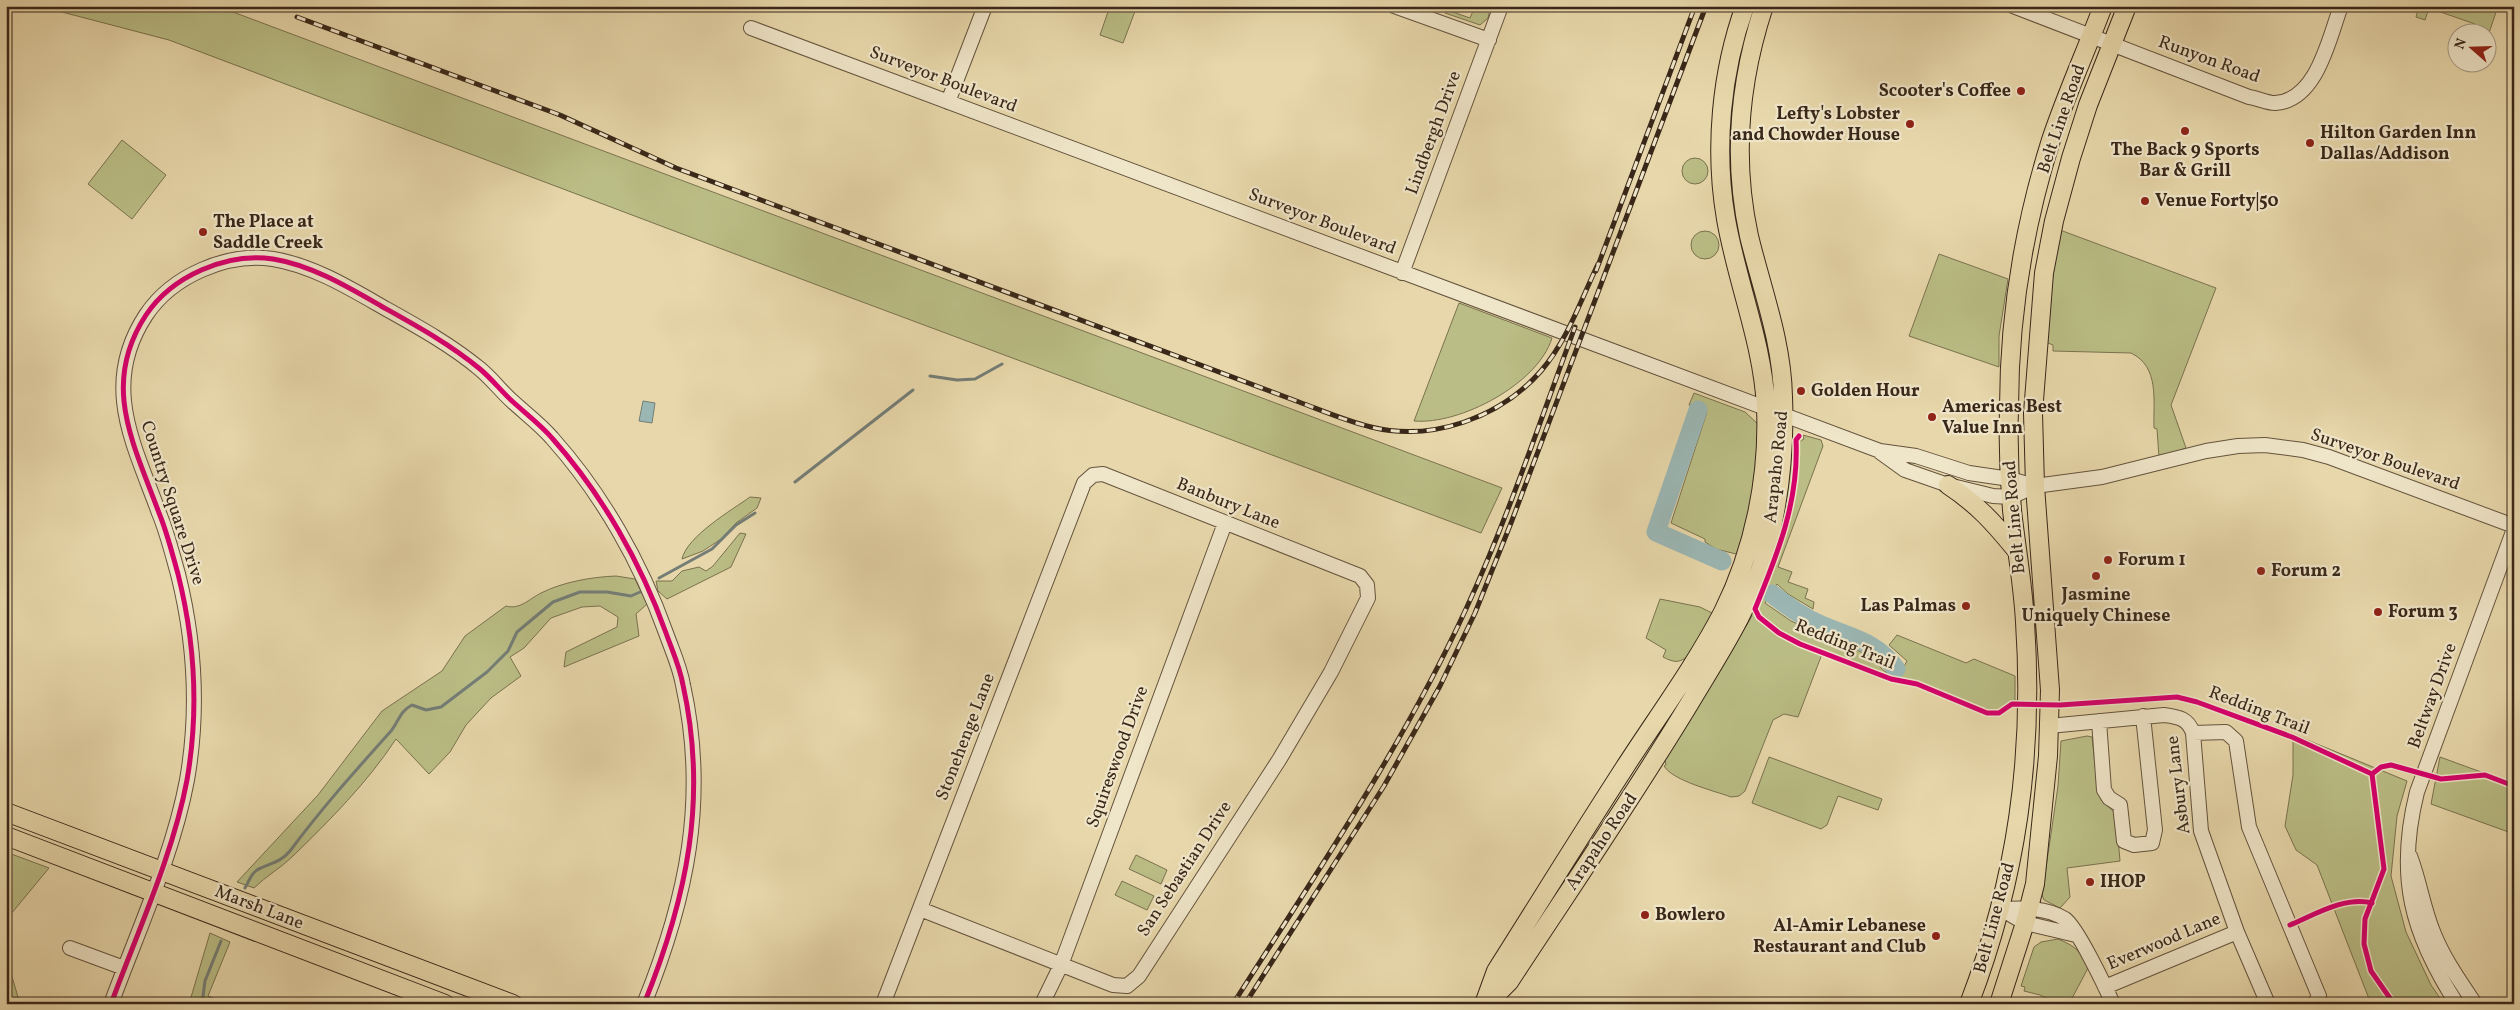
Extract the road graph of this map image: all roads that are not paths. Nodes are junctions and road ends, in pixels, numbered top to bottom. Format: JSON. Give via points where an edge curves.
{"nodes":[{"id":1,"x":985,"y":6,"type":"edge"},
{"id":2,"x":1394,"y":6,"type":"edge"},
{"id":3,"x":1501,"y":6,"type":"edge"},
{"id":4,"x":1745,"y":6,"type":"edge"},
{"id":5,"x":1764,"y":6,"type":"edge"},
{"id":6,"x":2013,"y":6,"type":"edge"},
{"id":7,"x":2103,"y":6,"type":"edge"},
{"id":8,"x":2127,"y":6,"type":"edge"},
{"id":9,"x":2341,"y":6,"type":"edge"},
{"id":10,"x":751,"y":28,"type":"dead end"},
{"id":11,"x":2092,"y":36,"type":"junction"},
{"id":12,"x":1489,"y":40,"type":"junction"},
{"id":13,"x":2112,"y":44,"type":"junction"},
{"id":14,"x":948,"y":102,"type":"junction"},
{"id":15,"x":1740,"y":185,"type":"junction"},
{"id":16,"x":1722,"y":187,"type":"junction"},
{"id":17,"x":2022,"y":269,"type":"junction"},
{"id":18,"x":1402,"y":273,"type":"junction"},
{"id":19,"x":2044,"y":273,"type":"junction"},
{"id":20,"x":1766,"y":408,"type":"junction"},
{"id":21,"x":1783,"y":415,"type":"junction"},
{"id":22,"x":1880,"y":451,"type":"junction"},
{"id":23,"x":2010,"y":479,"type":"junction"},
{"id":24,"x":1084,"y":483,"type":"joint"},
{"id":25,"x":1948,"y":485,"type":"junction"},
{"id":26,"x":2035,"y":486,"type":"junction"},
{"id":27,"x":2011,"y":497,"type":"junction"},
{"id":28,"x":1225,"y":523,"type":"junction"},
{"id":29,"x":2514,"y":527,"type":"edge"},
{"id":30,"x":2016,"y":550,"type":"junction"},
{"id":31,"x":1360,"y":576,"type":"joint"},
{"id":32,"x":2143,"y":716,"type":"junction"},
{"id":33,"x":2099,"y":721,"type":"junction"},
{"id":34,"x":2049,"y":726,"type":"junction"},
{"id":35,"x":2194,"y":733,"type":"junction"},
{"id":36,"x":6,"y":812,"type":"edge"},
{"id":37,"x":6,"y":836,"type":"edge"},
{"id":38,"x":2408,"y":851,"type":"junction"},
{"id":39,"x":160,"y":871,"type":"junction"},
{"id":40,"x":153,"y":892,"type":"junction"},
{"id":41,"x":920,"y":909,"type":"junction"},
{"id":42,"x":2001,"y":909,"type":"junction"},
{"id":43,"x":2027,"y":915,"type":"junction"},
{"id":44,"x":2237,"y":932,"type":"junction"},
{"id":45,"x":70,"y":948,"type":"dead end"},
{"id":46,"x":1061,"y":965,"type":"junction"},
{"id":47,"x":124,"y":968,"type":"junction"},
{"id":48,"x":2105,"y":987,"type":"junction"},
{"id":49,"x":1505,"y":996,"type":"edge"},
{"id":50,"x":2316,"y":1000,"type":"edge"},
{"id":51,"x":111,"y":1004,"type":"edge"},
{"id":52,"x":445,"y":1004,"type":"edge"},
{"id":53,"x":512,"y":1004,"type":"edge"},
{"id":54,"x":644,"y":1004,"type":"edge"},
{"id":55,"x":883,"y":1004,"type":"edge"},
{"id":56,"x":1042,"y":1004,"type":"edge"},
{"id":57,"x":1486,"y":1004,"type":"edge"},
{"id":58,"x":1969,"y":1004,"type":"edge"},
{"id":59,"x":1999,"y":1004,"type":"edge"},
{"id":60,"x":2113,"y":1004,"type":"edge"},
{"id":61,"x":2268,"y":1004,"type":"edge"},
{"id":62,"x":2457,"y":1004,"type":"edge"},
{"id":63,"x":2475,"y":1004,"type":"edge"}],
"edges":[{"from":1,"to":14,"type":"street"},
{"from":2,"to":12,"type":"street"},
{"from":3,"to":12,"type":"street","name":"Lindbergh Drive"},
{"from":4,"to":16,"type":"main road","name":"Arapaho Road","via":[[1729,64],[1723,108]]},
{"from":5,"to":15,"type":"main road","name":"Arapaho Road","via":[[1748,63],[1741,105]]},
{"from":6,"to":11,"type":"street","name":"Runyon Road"},
{"from":7,"to":11,"type":"main road","name":"Belt Line Road"},
{"from":8,"to":13,"type":"main road","name":"Belt Line Road"},
{"from":9,"to":13,"type":"street","name":"Runyon Road","via":[[2311,82],[2294,98],[2274,103],[2249,97]]},
{"from":10,"to":14,"type":"street","name":"Surveyor Boulevard"},
{"from":11,"to":13,"type":"street","name":"Runyon Road"},
{"from":11,"to":17,"type":"main road","name":"Belt Line Road","via":[[2050,144]]},
{"from":12,"to":18,"type":"street","name":"Lindbergh Drive"},
{"from":13,"to":19,"type":"main road","name":"Belt Line Road","via":[[2072,158],[2054,221]]},
{"from":14,"to":18,"type":"street","name":"Surveyor Boulevard"},
{"from":15,"to":16,"type":"main road"},
{"from":15,"to":21,"type":"main road","name":"Arapaho Road","via":[[1749,236],[1773,325],[1783,388]]},
{"from":16,"to":20,"type":"main road","name":"Arapaho Road","via":[[1728,228],[1762,365]]},
{"from":17,"to":19,"type":"main road"},
{"from":17,"to":23,"type":"main road","name":"Belt Line Road","via":[[2010,370]]},
{"from":18,"to":20,"type":"street","name":"Surveyor Boulevard"},
{"from":19,"to":26,"type":"main road","name":"Belt Line Road","via":[[2034,374]]},
{"from":20,"to":21,"type":"street","name":"Surveyor Boulevard"},
{"from":20,"to":57,"type":"main road","name":"Arapaho Road","via":[[1760,499],[1741,567],[1723,612],[1496,971]]},
{"from":21,"to":22,"type":"street","name":"Surveyor Boulevard"},
{"from":21,"to":49,"type":"main road","name":"Arapaho Road","via":[[1775,509],[1765,555],[1750,598],[1646,776]]},
{"from":22,"to":23,"type":"street","name":"Surveyor Boulevard","via":[[1916,456],[1969,473]]},
{"from":22,"to":25,"type":"street","name":"Surveyor Boulevard","via":[[1905,470]]},
{"from":23,"to":26,"type":"street","name":"Surveyor Boulevard"},
{"from":23,"to":27,"type":"main road","name":"Belt Line Road"},
{"from":24,"to":28,"type":"street","name":"Banbury Lane","via":[[1093,475],[1103,474]]},
{"from":24,"to":41,"type":"street","name":"Stonehenge Lane"},
{"from":25,"to":27,"type":"street","name":"Surveyor Boulevard","via":[[1992,496]]},
{"from":25,"to":30,"type":"main road","via":[[1982,510]]},
{"from":26,"to":27,"type":"street","name":"Surveyor Boulevard"},
{"from":26,"to":29,"type":"street","name":"Surveyor Boulevard","via":[[2102,477],[2206,451],[2265,446],[2329,456]]},
{"from":26,"to":34,"type":"main road","name":"Belt Line Road","via":[[2049,666]]},
{"from":27,"to":30,"type":"main road","name":"Belt Line Road"},
{"from":28,"to":31,"type":"street","name":"Banbury Lane"},
{"from":28,"to":46,"type":"street","name":"Squireswood Drive"},
{"from":29,"to":38,"type":"street","name":"Beltway Drive","via":[[2417,792]]},
{"from":30,"to":42,"type":"main road","name":"Belt Line Road","via":[[2025,620],[2027,723],[2024,782]]},
{"from":31,"to":46,"type":"street","name":"San Sebastian Drive","via":[[1367,585],[1368,598],[1331,672],[1279,760],[1138,976],[1126,986],[1113,985]]},
{"from":32,"to":33,"type":"street","name":"Asbury Lane"},
{"from":32,"to":33,"type":"street","via":[[2155,830],[2152,843],[2134,845],[2124,841],[2120,805],[2104,790]]},
{"from":32,"to":35,"type":"street","name":"Asbury Lane","via":[[2182,717]]},
{"from":33,"to":34,"type":"street","name":"Asbury Lane"},
{"from":34,"to":43,"type":"main road","name":"Belt Line Road","via":[[2035,884]]},
{"from":35,"to":44,"type":"street","name":"Asbury Lane","via":[[2201,831]]},
{"from":35,"to":50,"type":"street","via":[[2226,732],[2236,741],[2249,827]]},
{"from":36,"to":39,"type":"main road","name":"Marsh Lane"},
{"from":37,"to":40,"type":"main road","name":"Marsh Lane"},
{"from":38,"to":62,"type":"street","name":"Beltway Drive","via":[[2407,883],[2418,931]]},
{"from":38,"to":63,"type":"street","name":"Beltway Drive","via":[[2419,878],[2424,907],[2434,935]]},
{"from":39,"to":40,"type":"street","name":"Country Square Drive"},
{"from":39,"to":53,"type":"main road","name":"Marsh Lane"},
{"from":39,"to":54,"type":"street","name":"Country Square Drive","via":[[186,781],[194,722],[194,668],[176,568],[162,518],[128,432],[123,378],[134,336],[158,298],[207,267],[233,260],[273,259],[318,274],[369,298],[480,369],[552,437],[600,503],[645,578],[683,682],[693,780],[689,858],[682,896]]},
{"from":40,"to":47,"type":"street","name":"Country Square Drive"},
{"from":40,"to":52,"type":"main road","name":"Marsh Lane"},
{"from":41,"to":46,"type":"street","name":"San Sebastian Drive"},
{"from":41,"to":55,"type":"street","name":"Stonehenge Lane"},
{"from":42,"to":43,"type":"street"},
{"from":42,"to":58,"type":"main road","name":"Belt Line Road"},
{"from":43,"to":48,"type":"street","via":[[2066,920]]},
{"from":43,"to":59,"type":"main road","name":"Belt Line Road"},
{"from":44,"to":48,"type":"street","name":"Everwood Lane"},
{"from":44,"to":61,"type":"street","name":"Asbury Lane"},
{"from":45,"to":47,"type":"street"},
{"from":46,"to":56,"type":"street","name":"Squireswood Drive"},
{"from":47,"to":51,"type":"street","name":"Country Square Drive"},
{"from":48,"to":60,"type":"street"},
{"from":49,"to":57,"type":"main road","name":"Arapaho Road"}]}
